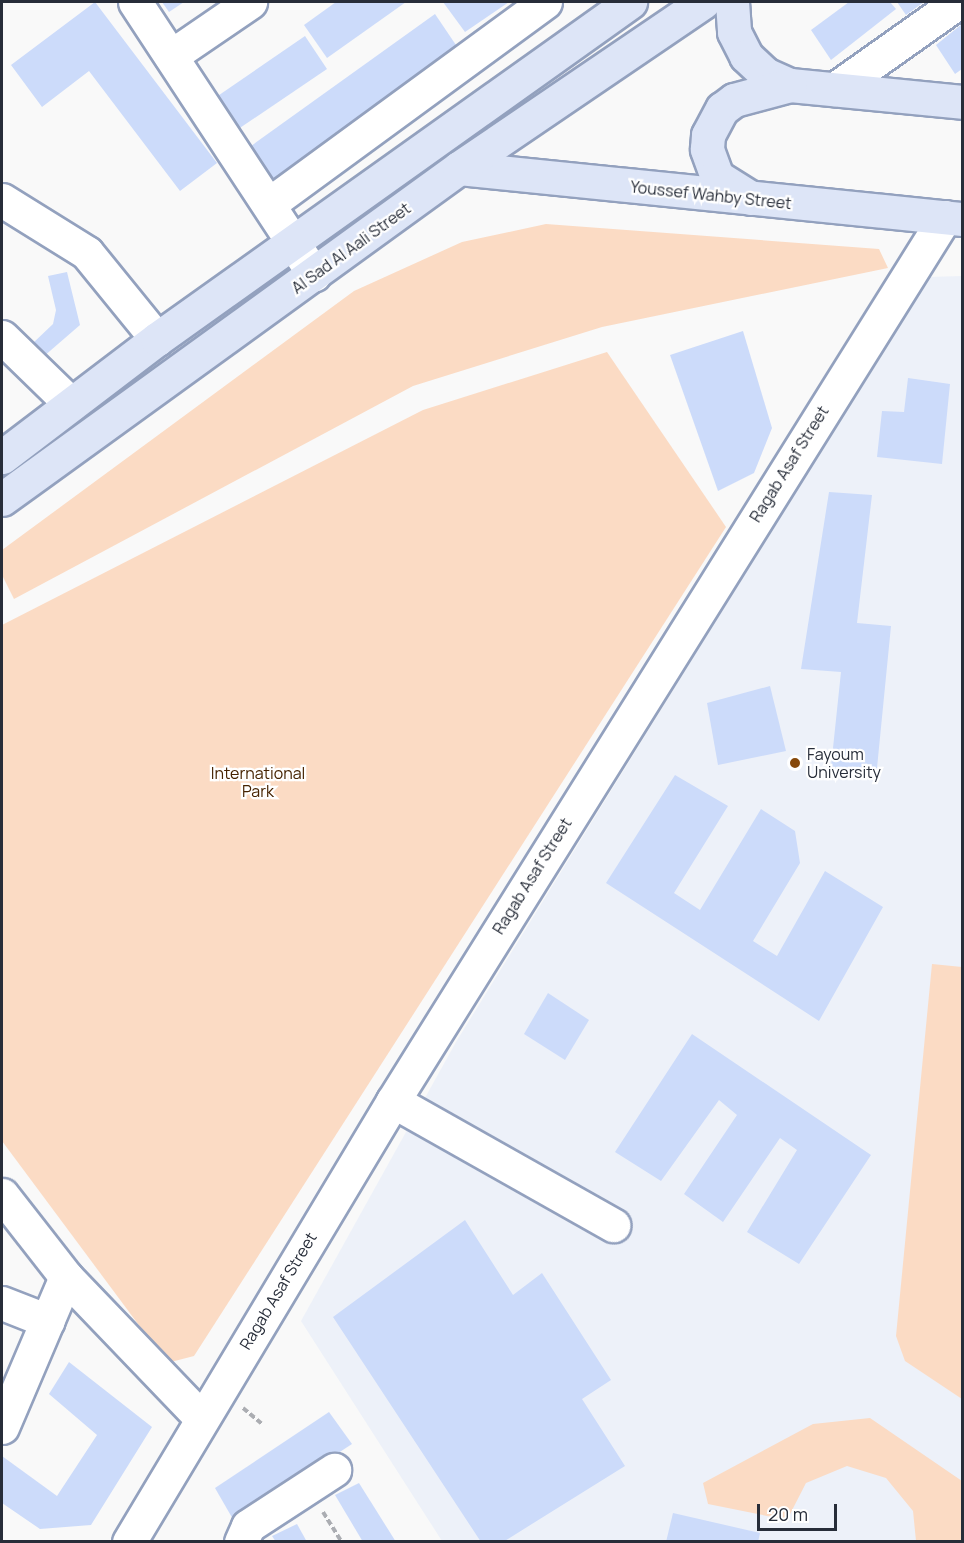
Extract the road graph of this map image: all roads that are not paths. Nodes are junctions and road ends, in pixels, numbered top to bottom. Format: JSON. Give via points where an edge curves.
{"nodes":[{"id":1,"x":135,"y":2,"type":"edge"},
{"id":2,"x":250,"y":2,"type":"edge"},
{"id":3,"x":545,"y":2,"type":"edge"},
{"id":4,"x":630,"y":2,"type":"edge"},
{"id":5,"x":704,"y":2,"type":"edge"},
{"id":6,"x":732,"y":2,"type":"edge"},
{"id":7,"x":958,"y":2,"type":"edge"},
{"id":8,"x":171,"y":56,"type":"junction"},
{"id":9,"x":790,"y":86,"type":"junction"},
{"id":10,"x":835,"y":89,"type":"junction"},
{"id":11,"x":963,"y":102,"type":"edge"},
{"id":12,"x":459,"y":168,"type":"junction"},
{"id":13,"x":2,"y":200,"type":"edge"},
{"id":14,"x":758,"y":201,"type":"junction"},
{"id":15,"x":269,"y":204,"type":"junction"},
{"id":16,"x":954,"y":218,"type":"edge"},
{"id":17,"x":292,"y":241,"type":"junction"},
{"id":18,"x":315,"y":275,"type":"junction"},
{"id":19,"x":219,"y":294,"type":"junction"},
{"id":20,"x":242,"y":327,"type":"junction"},
{"id":21,"x":2,"y":337,"type":"edge"},
{"id":22,"x":157,"y":339,"type":"junction"},
{"id":23,"x":71,"y":404,"type":"junction"},
{"id":24,"x":2,"y":457,"type":"edge"},
{"id":25,"x":2,"y":499,"type":"edge"},
{"id":26,"x":393,"y":1101,"type":"junction"},
{"id":27,"x":2,"y":1195,"type":"edge"},
{"id":28,"x":613,"y":1225,"type":"dead end"},
{"id":29,"x":66,"y":1277,"type":"junction"},
{"id":30,"x":2,"y":1303,"type":"edge"},
{"id":31,"x":48,"y":1321,"type":"junction"},
{"id":32,"x":201,"y":1418,"type":"junction"},
{"id":33,"x":2,"y":1427,"type":"edge"},
{"id":34,"x":333,"y":1470,"type":"dead end"},
{"id":35,"x":129,"y":1542,"type":"edge"},
{"id":36,"x":241,"y":1542,"type":"edge"}],
"edges":[{"from":1,"to":8,"type":"street"},
{"from":2,"to":8,"type":"street"},
{"from":3,"to":15,"type":"street"},
{"from":4,"to":17,"type":"main road"},
{"from":5,"to":12,"type":"main road","name":"Al Sad Al Aali Street"},
{"from":6,"to":9,"type":"main road","via":[[734,32],[746,56],[765,74]]},
{"from":7,"to":10,"type":"street"},
{"from":8,"to":15,"type":"street"},
{"from":9,"to":10,"type":"main road"},
{"from":9,"to":14,"type":"main road","via":[[734,100],[722,109],[708,135],[707,149],[717,177]]},
{"from":10,"to":11,"type":"main road"},
{"from":12,"to":14,"type":"main road","name":"Youssef Wahby Street"},
{"from":12,"to":18,"type":"main road","name":"Al Sad Al Aali Street"},
{"from":13,"to":22,"type":"street","via":[[87,253]]},
{"from":14,"to":16,"type":"main road","name":"Youssef Wahby Street"},
{"from":15,"to":17,"type":"street"},
{"from":16,"to":26,"type":"street","name":"Ragab Asaf Street"},
{"from":17,"to":18,"type":"street"},
{"from":17,"to":19,"type":"main road"},
{"from":18,"to":20,"type":"main road","name":"Al Sad Al Aali Street"},
{"from":19,"to":20,"type":"main road"},
{"from":19,"to":22,"type":"main road"},
{"from":20,"to":25,"type":"main road","name":"Al Sad Al Aali Street"},
{"from":21,"to":23,"type":"street"},
{"from":22,"to":23,"type":"main road"},
{"from":23,"to":24,"type":"main road"},
{"from":26,"to":28,"type":"street"},
{"from":26,"to":32,"type":"street","name":"Ragab Asaf Street"},
{"from":27,"to":29,"type":"street"},
{"from":29,"to":31,"type":"street"},
{"from":29,"to":32,"type":"street"},
{"from":30,"to":31,"type":"street"},
{"from":31,"to":33,"type":"street"},
{"from":32,"to":35,"type":"street","name":"Ragab Asaf Street"},
{"from":34,"to":36,"type":"street","via":[[248,1526]]}]}
